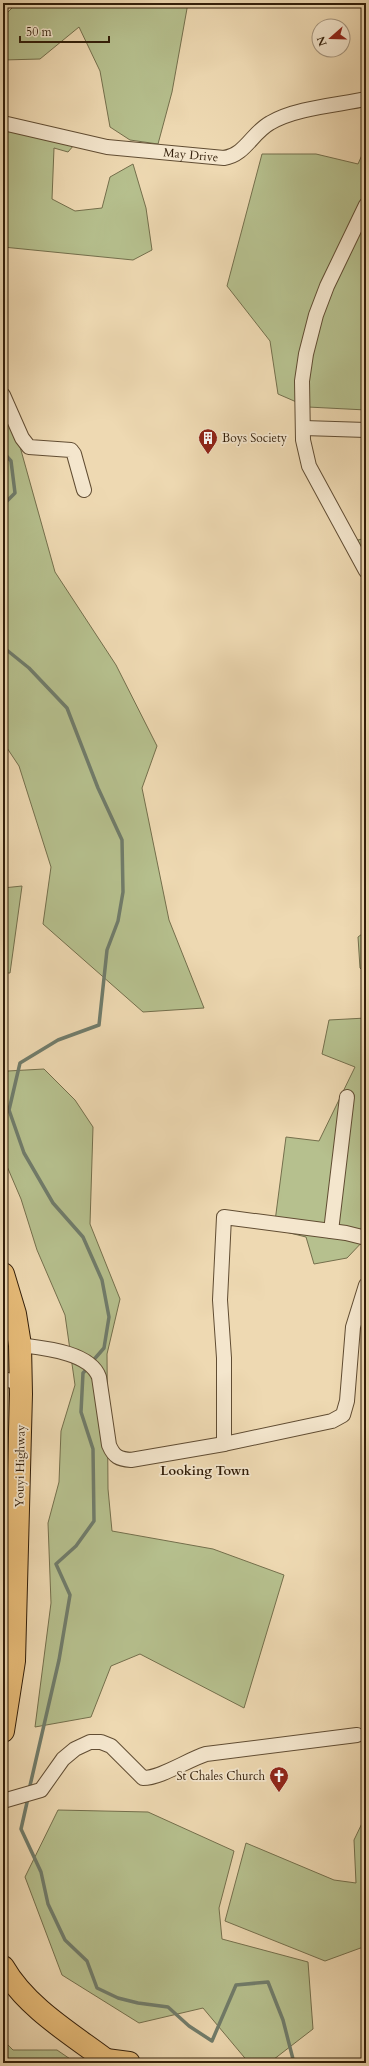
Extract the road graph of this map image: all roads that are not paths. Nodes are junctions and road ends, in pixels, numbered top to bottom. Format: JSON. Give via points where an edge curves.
{"nodes":[{"id":1,"x":366,"y":100,"type":"edge"},
{"id":2,"x":3,"y":123,"type":"edge"},
{"id":3,"x":366,"y":204,"type":"edge"},
{"id":4,"x":3,"y":394,"type":"edge"},
{"id":5,"x":304,"y":428,"type":"junction"},
{"id":6,"x":366,"y":430,"type":"edge"},
{"id":7,"x":84,"y":490,"type":"dead end"},
{"id":8,"x":366,"y":571,"type":"edge"},
{"id":9,"x":347,"y":1097,"type":"dead end"},
{"id":10,"x":331,"y":1231,"type":"junction"},
{"id":11,"x":366,"y":1238,"type":"edge"},
{"id":12,"x":3,"y":1274,"type":"edge"},
{"id":13,"x":366,"y":1285,"type":"edge"},
{"id":14,"x":20,"y":1345,"type":"junction"},
{"id":15,"x":12,"y":1381,"type":"edge"},
{"id":16,"x":224,"y":1444,"type":"junction"},
{"id":17,"x":3,"y":1731,"type":"edge"},
{"id":18,"x":357,"y":1735,"type":"dead end"},
{"id":19,"x":6,"y":1800,"type":"edge"},
{"id":20,"x":3,"y":1967,"type":"edge"},
{"id":21,"x":119,"y":2062,"type":"edge"}],
"edges":[{"from":1,"to":2,"type":"street","name":"May Drive","via":[[304,111],[269,123],[242,150],[234,156],[224,158],[107,147]]},
{"from":3,"to":5,"type":"street","via":[[327,286],[310,335],[302,381]]},
{"from":4,"to":7,"type":"street","via":[[22,438],[29,447],[71,450]]},
{"from":5,"to":6,"type":"street"},
{"from":5,"to":8,"type":"street","via":[[305,454],[309,466]]},
{"from":9,"to":10,"type":"street"},
{"from":10,"to":11,"type":"street"},
{"from":10,"to":16,"type":"street","via":[[224,1217],[220,1300],[224,1358]]},
{"from":12,"to":14,"type":"main road","name":"Youyi Highway","via":[[15,1314]]},
{"from":13,"to":16,"type":"street","via":[[353,1327],[348,1401],[343,1415],[332,1421]]},
{"from":14,"to":15,"type":"main road","name":"Youyi Highway"},
{"from":14,"to":16,"type":"street","via":[[67,1353],[94,1367],[99,1377],[109,1445],[117,1458],[135,1459]]},
{"from":15,"to":17,"type":"main road","name":"Youyi Highway","via":[[19,1499],[14,1661]]},
{"from":18,"to":19,"type":"street","via":[[206,1754],[151,1778],[143,1778],[111,1746],[101,1742],[90,1742],[63,1758],[41,1790]]},
{"from":20,"to":21,"type":"main road","via":[[34,2004]]}]}
